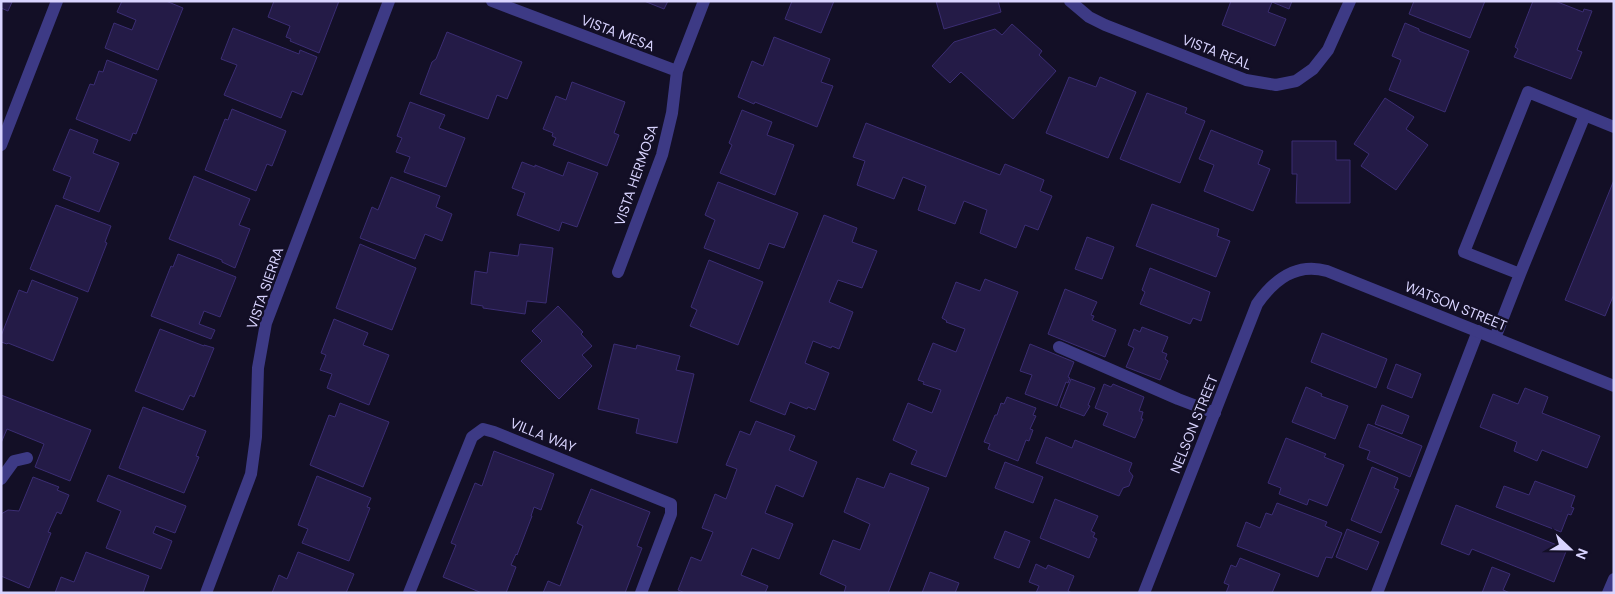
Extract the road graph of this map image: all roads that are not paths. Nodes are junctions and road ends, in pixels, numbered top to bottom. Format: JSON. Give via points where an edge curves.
{"nodes":[{"id":1,"x":58,"y":1,"type":"edge"},
{"id":2,"x":388,"y":1,"type":"edge"},
{"id":3,"x":492,"y":1,"type":"edge"},
{"id":4,"x":704,"y":1,"type":"edge"},
{"id":5,"x":1070,"y":1,"type":"edge"},
{"id":6,"x":1350,"y":1,"type":"edge"},
{"id":7,"x":677,"y":71,"type":"junction"},
{"id":8,"x":1585,"y":115,"type":"junction"},
{"id":9,"x":1614,"y":127,"type":"edge"},
{"id":10,"x":1,"y":145,"type":"edge"},
{"id":11,"x":618,"y":272,"type":"dead end"},
{"id":12,"x":1520,"y":274,"type":"junction"},
{"id":13,"x":1286,"y":276,"type":"joint"},
{"id":14,"x":1478,"y":331,"type":"junction"},
{"id":15,"x":1495,"y":338,"type":"junction"},
{"id":16,"x":1059,"y":347,"type":"dead end"},
{"id":17,"x":1614,"y":386,"type":"edge"},
{"id":18,"x":1215,"y":413,"type":"junction"},
{"id":19,"x":27,"y":458,"type":"dead end"},
{"id":20,"x":1,"y":479,"type":"edge"},
{"id":21,"x":1614,"y":579,"type":"edge"},
{"id":22,"x":206,"y":593,"type":"edge"},
{"id":23,"x":409,"y":593,"type":"edge"},
{"id":24,"x":641,"y":593,"type":"edge"},
{"id":25,"x":1144,"y":593,"type":"edge"},
{"id":26,"x":1377,"y":593,"type":"edge"},
{"id":27,"x":1608,"y":593,"type":"edge"}],
"edges":[{"from":1,"to":10,"type":"street"},
{"from":2,"to":22,"type":"street","name":"VISTA SIERRA","via":[[266,322],[258,368],[256,437],[250,474]]},
{"from":3,"to":7,"type":"street","name":"VISTA MESA"},
{"from":4,"to":7,"type":"street","name":"VISTA HERMOSA"},
{"from":5,"to":6,"type":"street","name":"VISTA REAL","via":[[1088,17],[1105,24],[1246,80],[1276,85],[1296,81],[1313,69],[1328,50]]},
{"from":7,"to":11,"type":"street","name":"VISTA HERMOSA","via":[[672,114],[662,155]]},
{"from":8,"to":9,"type":"street"},
{"from":8,"to":12,"type":"street"},
{"from":8,"to":12,"type":"street","via":[[1528,92],[1464,252]]},
{"from":12,"to":15,"type":"street"},
{"from":13,"to":14,"type":"street","name":"WATSON STREET","via":[[1314,267]]},
{"from":13,"to":18,"type":"street","name":"NELSON STREET","via":[[1257,304]]},
{"from":14,"to":15,"type":"street","name":"WATSON STREET"},
{"from":14,"to":26,"type":"street"},
{"from":15,"to":17,"type":"street","name":"WATSON STREET"},
{"from":16,"to":18,"type":"street"},
{"from":18,"to":25,"type":"street","name":"NELSON STREET"},
{"from":19,"to":20,"type":"street","via":[[14,461]]},
{"from":21,"to":27,"type":"street"},
{"from":23,"to":24,"type":"street","name":"VILLA WAY","via":[[472,437],[483,429],[670,504],[671,514]]}]}
